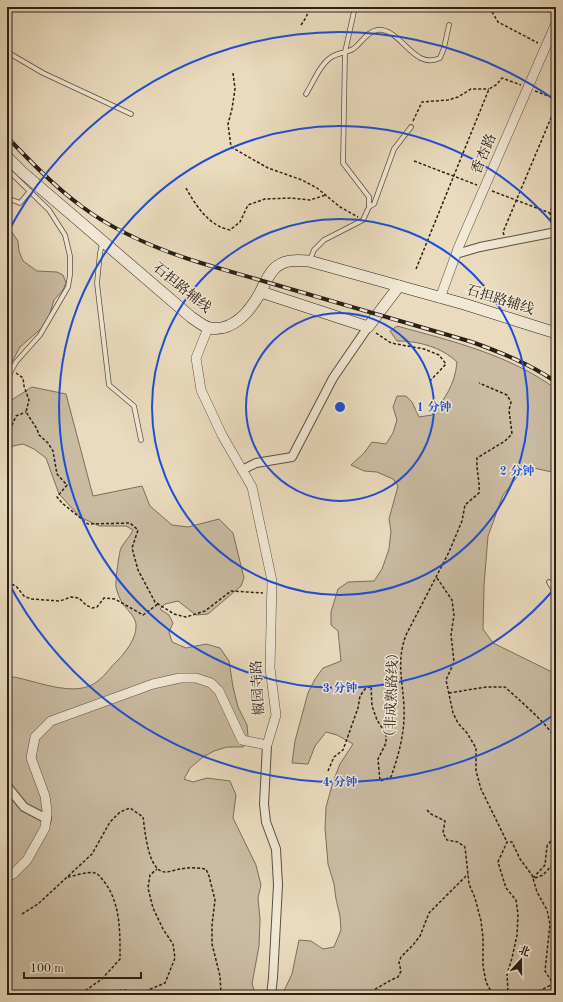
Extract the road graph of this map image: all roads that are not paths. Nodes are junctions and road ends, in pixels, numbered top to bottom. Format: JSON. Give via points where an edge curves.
{"nodes":[{"id":1,"x":355,"y":7,"type":"edge"},
{"id":2,"x":556,"y":23,"type":"edge"},
{"id":3,"x":449,"y":25,"type":"dead end"},
{"id":4,"x":7,"y":52,"type":"edge"},
{"id":5,"x":345,"y":52,"type":"junction"},
{"id":6,"x":306,"y":94,"type":"dead end"},
{"id":7,"x":131,"y":114,"type":"dead end"},
{"id":8,"x":410,"y":127,"type":"road end"},
{"id":9,"x":7,"y":157,"type":"edge"},
{"id":10,"x":7,"y":169,"type":"edge"},
{"id":11,"x":30,"y":191,"type":"junction"},
{"id":12,"x":7,"y":198,"type":"edge"},
{"id":13,"x":369,"y":207,"type":"junction"},
{"id":14,"x":555,"y":232,"type":"edge"},
{"id":15,"x":103,"y":241,"type":"junction"},
{"id":16,"x":456,"y":254,"type":"junction"},
{"id":17,"x":309,"y":261,"type":"junction"},
{"id":18,"x":399,"y":286,"type":"junction"},
{"id":19,"x":261,"y":292,"type":"junction"},
{"id":20,"x":440,"y":298,"type":"junction"},
{"id":21,"x":368,"y":327,"type":"junction"},
{"id":22,"x":208,"y":328,"type":"junction"},
{"id":23,"x":556,"y":333,"type":"edge"},
{"id":24,"x":7,"y":382,"type":"edge"},
{"id":25,"x":141,"y":440,"type":"dead end"},
{"id":26,"x":242,"y":470,"type":"junction"},
{"id":27,"x":549,"y":582,"type":"dead end"},
{"id":28,"x":556,"y":594,"type":"edge"},
{"id":29,"x":267,"y":745,"type":"junction"},
{"id":30,"x":7,"y":786,"type":"edge"},
{"id":31,"x":47,"y":819,"type":"junction"},
{"id":32,"x":7,"y":877,"type":"edge"},
{"id":33,"x":271,"y":995,"type":"edge"}],
"edges":[{"from":1,"to":5,"type":"lane"},
{"from":2,"to":16,"type":"street","name":"香杏路"},
{"from":3,"to":5,"type":"lane","via":[[440,58],[434,61],[418,57],[387,32],[377,30],[369,33],[353,49]]},
{"from":4,"to":7,"type":"lane","via":[[43,73]]},
{"from":5,"to":6,"type":"lane","via":[[330,58]]},
{"from":5,"to":13,"type":"lane","via":[[343,163],[369,197]]},
{"from":8,"to":13,"type":"lane","via":[[394,149],[374,204]]},
{"from":9,"to":15,"type":"main road","name":"石担路辅线"},
{"from":10,"to":11,"type":"lane"},
{"from":11,"to":12,"type":"lane","via":[[20,203]]},
{"from":11,"to":24,"type":"lane","via":[[49,210],[65,235],[70,256],[70,275],[68,287],[40,335],[19,358]]},
{"from":13,"to":17,"type":"lane","via":[[363,220],[324,240],[314,250]]},
{"from":14,"to":16,"type":"street"},
{"from":15,"to":22,"type":"main road","name":"石担路辅线","via":[[191,317]]},
{"from":15,"to":25,"type":"lane","via":[[97,283],[109,385],[134,406]]},
{"from":16,"to":20,"type":"street","name":"香杏路"},
{"from":17,"to":18,"type":"main road","name":"石担路辅线"},
{"from":17,"to":19,"type":"main road","name":"石担路辅线","via":[[285,262],[274,268]]},
{"from":18,"to":20,"type":"main road","name":"石担路辅线"},
{"from":18,"to":21,"type":"main road"},
{"from":19,"to":21,"type":"main road"},
{"from":19,"to":22,"type":"main road","name":"石担路辅线","via":[[253,306],[236,322],[222,328]]},
{"from":20,"to":23,"type":"main road","name":"石担路辅线"},
{"from":21,"to":26,"type":"street","via":[[333,378],[292,457],[256,463]]},
{"from":22,"to":26,"type":"street","name":"椒园寺路","via":[[196,358],[201,390]]},
{"from":26,"to":29,"type":"street","name":"椒园寺路","via":[[252,487],[272,581],[270,668],[276,715]]},
{"from":27,"to":28,"type":"lane"},
{"from":29,"to":31,"type":"street","name":"椒园寺路","via":[[242,740],[218,691],[210,683],[196,678],[180,678],[153,684],[51,721],[35,737],[32,758],[45,796]]},
{"from":29,"to":33,"type":"street","via":[[264,804],[266,822],[276,849],[278,885]]},
{"from":30,"to":31,"type":"street","via":[[24,808]]},
{"from":31,"to":32,"type":"street","name":"椒园寺路","via":[[46,828],[27,860]]}]}
